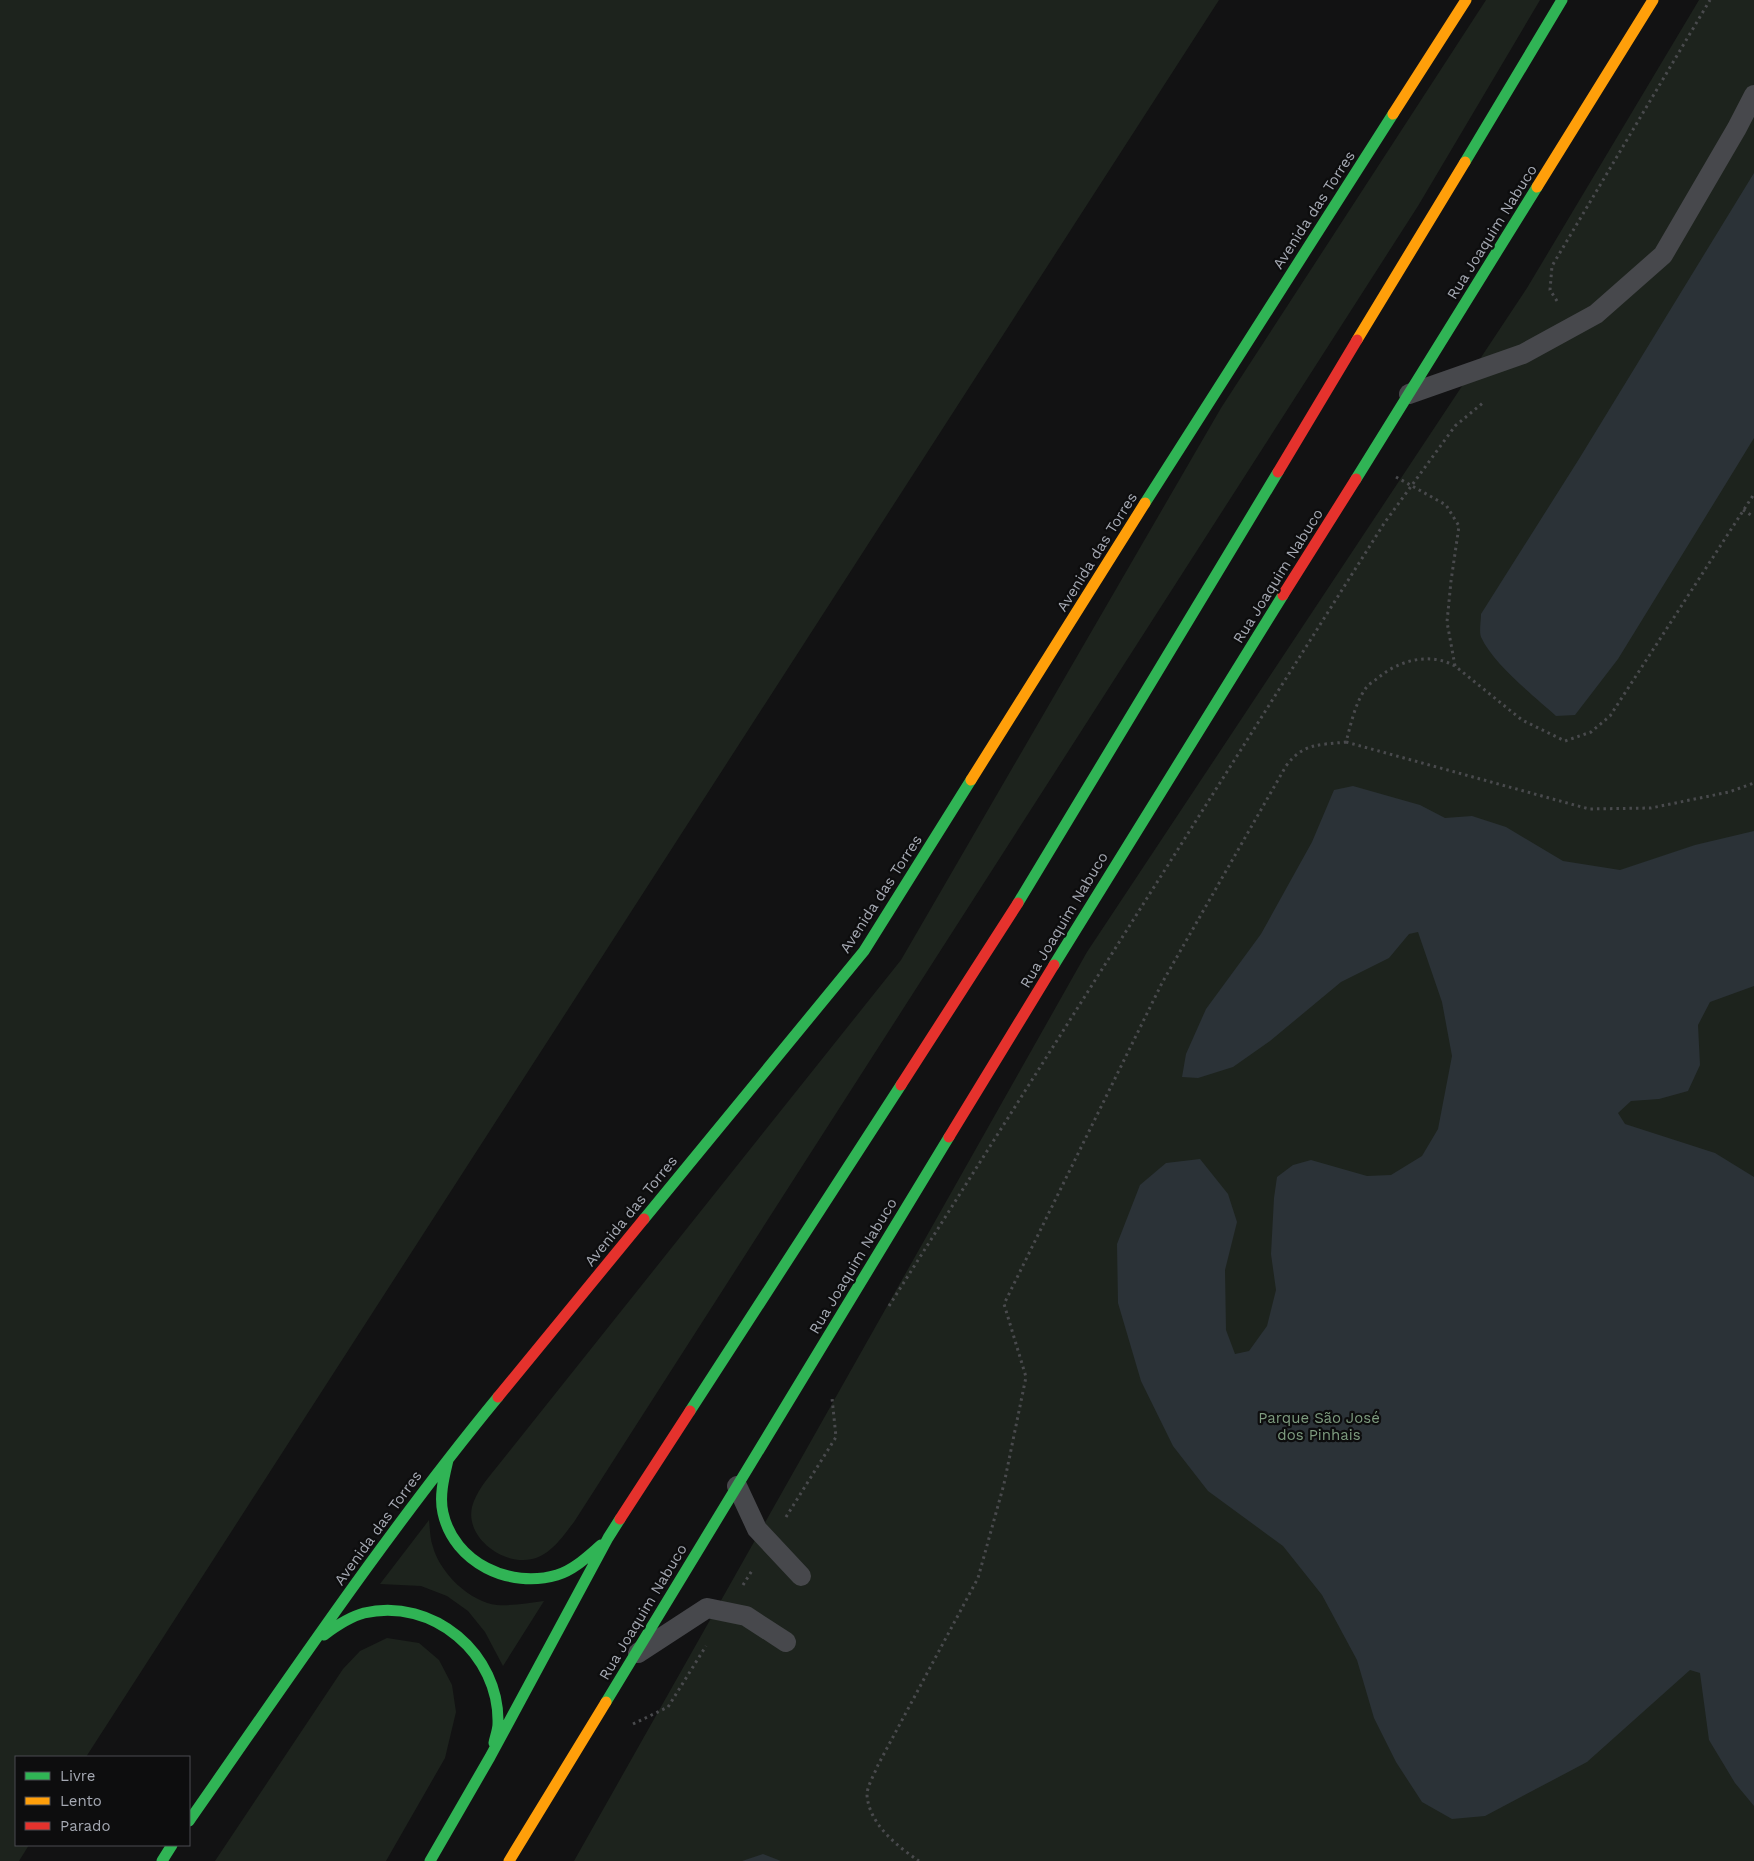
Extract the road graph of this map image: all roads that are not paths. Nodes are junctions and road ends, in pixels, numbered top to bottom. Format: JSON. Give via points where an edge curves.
{"nodes":[{"id":1,"x":1466,"y":0,"type":"edge"},
{"id":2,"x":1562,"y":0,"type":"edge"},
{"id":3,"x":1653,"y":0,"type":"edge"},
{"id":4,"x":1754,"y":95,"type":"edge"},
{"id":5,"x":1409,"y":394,"type":"junction"},
{"id":6,"x":449,"y":1456,"type":"junction"},
{"id":7,"x":737,"y":1486,"type":"junction"},
{"id":8,"x":608,"y":1538,"type":"junction"},
{"id":9,"x":801,"y":1576,"type":"dead end"},
{"id":10,"x":315,"y":1641,"type":"junction"},
{"id":11,"x":786,"y":1642,"type":"dead end"},
{"id":12,"x":634,"y":1655,"type":"junction"},
{"id":13,"x":490,"y":1757,"type":"junction"},
{"id":14,"x":190,"y":1821,"type":"edge"},
{"id":15,"x":171,"y":1846,"type":"edge"},
{"id":16,"x":162,"y":1861,"type":"edge"},
{"id":17,"x":430,"y":1861,"type":"edge"},
{"id":18,"x":509,"y":1861,"type":"edge"}],
"edges":[{"from":1,"to":6,"type":"main road","name":"Avenida das Torres","via":[[864,951]]},
{"from":2,"to":8,"type":"main road","via":[[1017,905]]},
{"from":3,"to":5,"type":"main road","name":"Rua Joaquim Nabuco"},
{"from":4,"to":5,"type":"lane","via":[[1663,255],[1596,314],[1523,354]]},
{"from":5,"to":7,"type":"main road","name":"Rua Joaquim Nabuco","via":[[1135,832]]},
{"from":6,"to":8,"type":"main road","via":[[441,1485],[444,1514],[451,1532],[455,1541],[476,1562],[501,1576],[530,1580],[559,1574],[584,1560]]},
{"from":6,"to":10,"type":"main road","name":"Avenida das Torres"},
{"from":7,"to":9,"type":"lane","via":[[757,1529]]},
{"from":7,"to":12,"type":"main road","name":"Rua Joaquim Nabuco"},
{"from":8,"to":13,"type":"main road"},
{"from":10,"to":13,"type":"main road","via":[[341,1622],[371,1612],[404,1611],[435,1620],[462,1638],[483,1662],[495,1693],[498,1726]]},
{"from":10,"to":14,"type":"main road","name":"Avenida das Torres"},
{"from":11,"to":12,"type":"lane","via":[[746,1616],[707,1608]]},
{"from":12,"to":18,"type":"main road","name":"Rua Joaquim Nabuco"},
{"from":13,"to":17,"type":"main road"},
{"from":15,"to":16,"type":"main road"}]}
